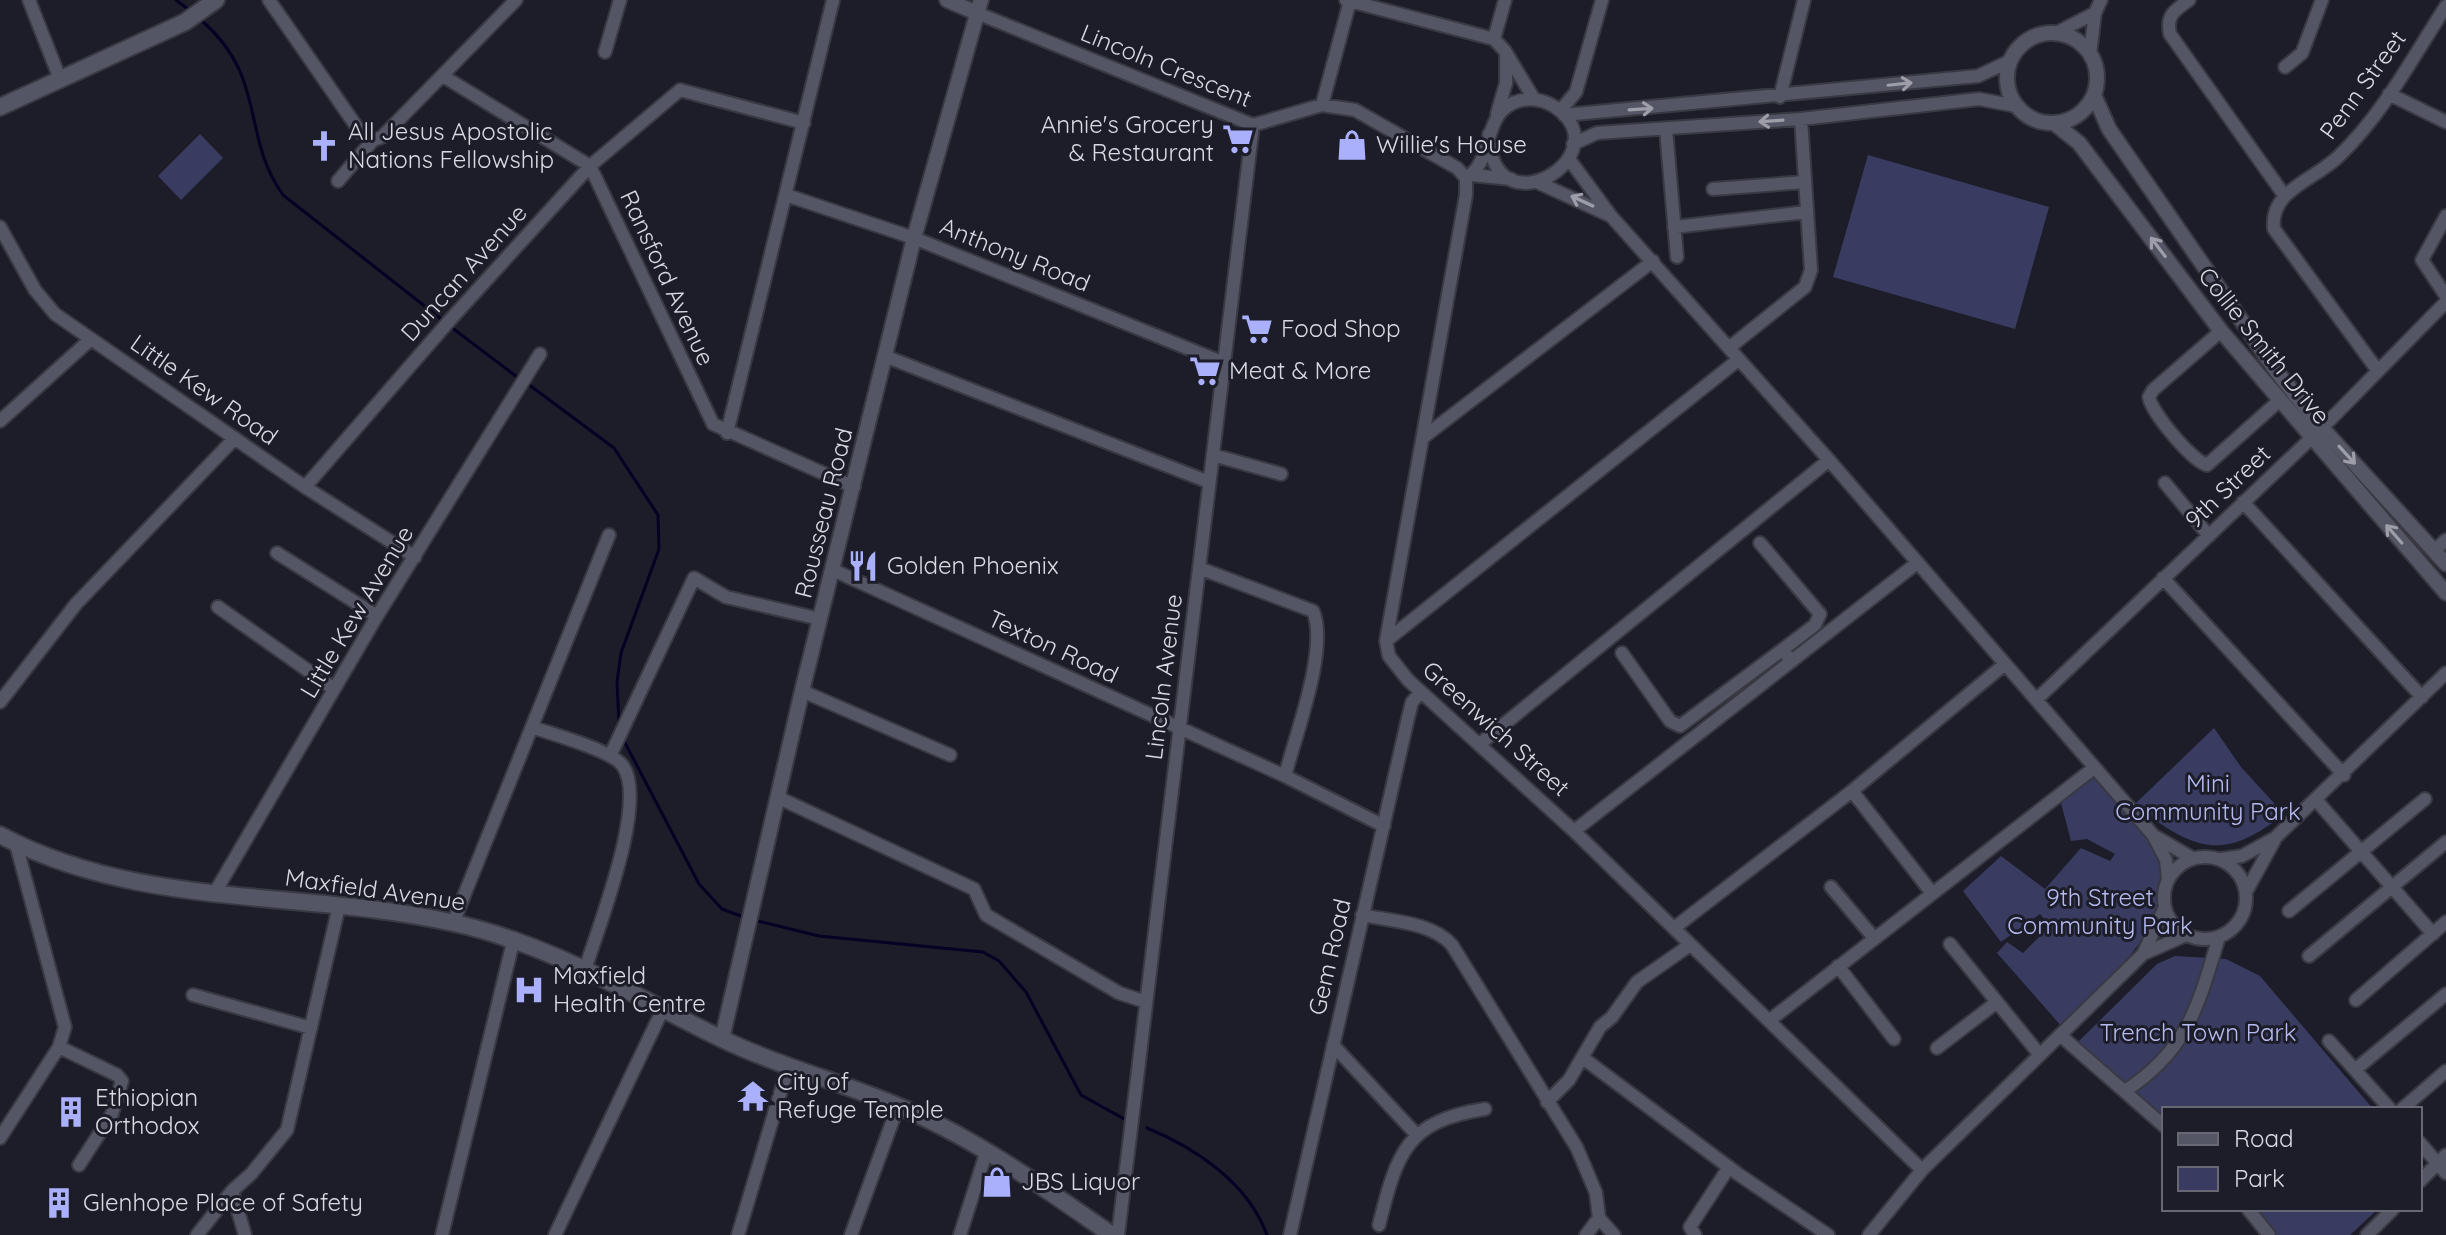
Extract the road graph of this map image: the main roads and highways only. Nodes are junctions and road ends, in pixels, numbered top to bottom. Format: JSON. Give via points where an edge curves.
{"nodes":[{"id":1,"x":216,"y":0,"type":"edge"},
{"id":2,"x":0,"y":107,"type":"edge"},
{"id":3,"x":0,"y":835,"type":"edge"},
{"id":4,"x":1112,"y":1235,"type":"edge"}],
"edges":[{"from":1,"to":2,"type":"main road","via":[[185,22]]},
{"from":3,"to":4,"type":"main road","name":"Maxfield Avenue","via":[[61,862],[126,881],[339,906],[514,938],[722,1039],[898,1106],[987,1150]]}]}
